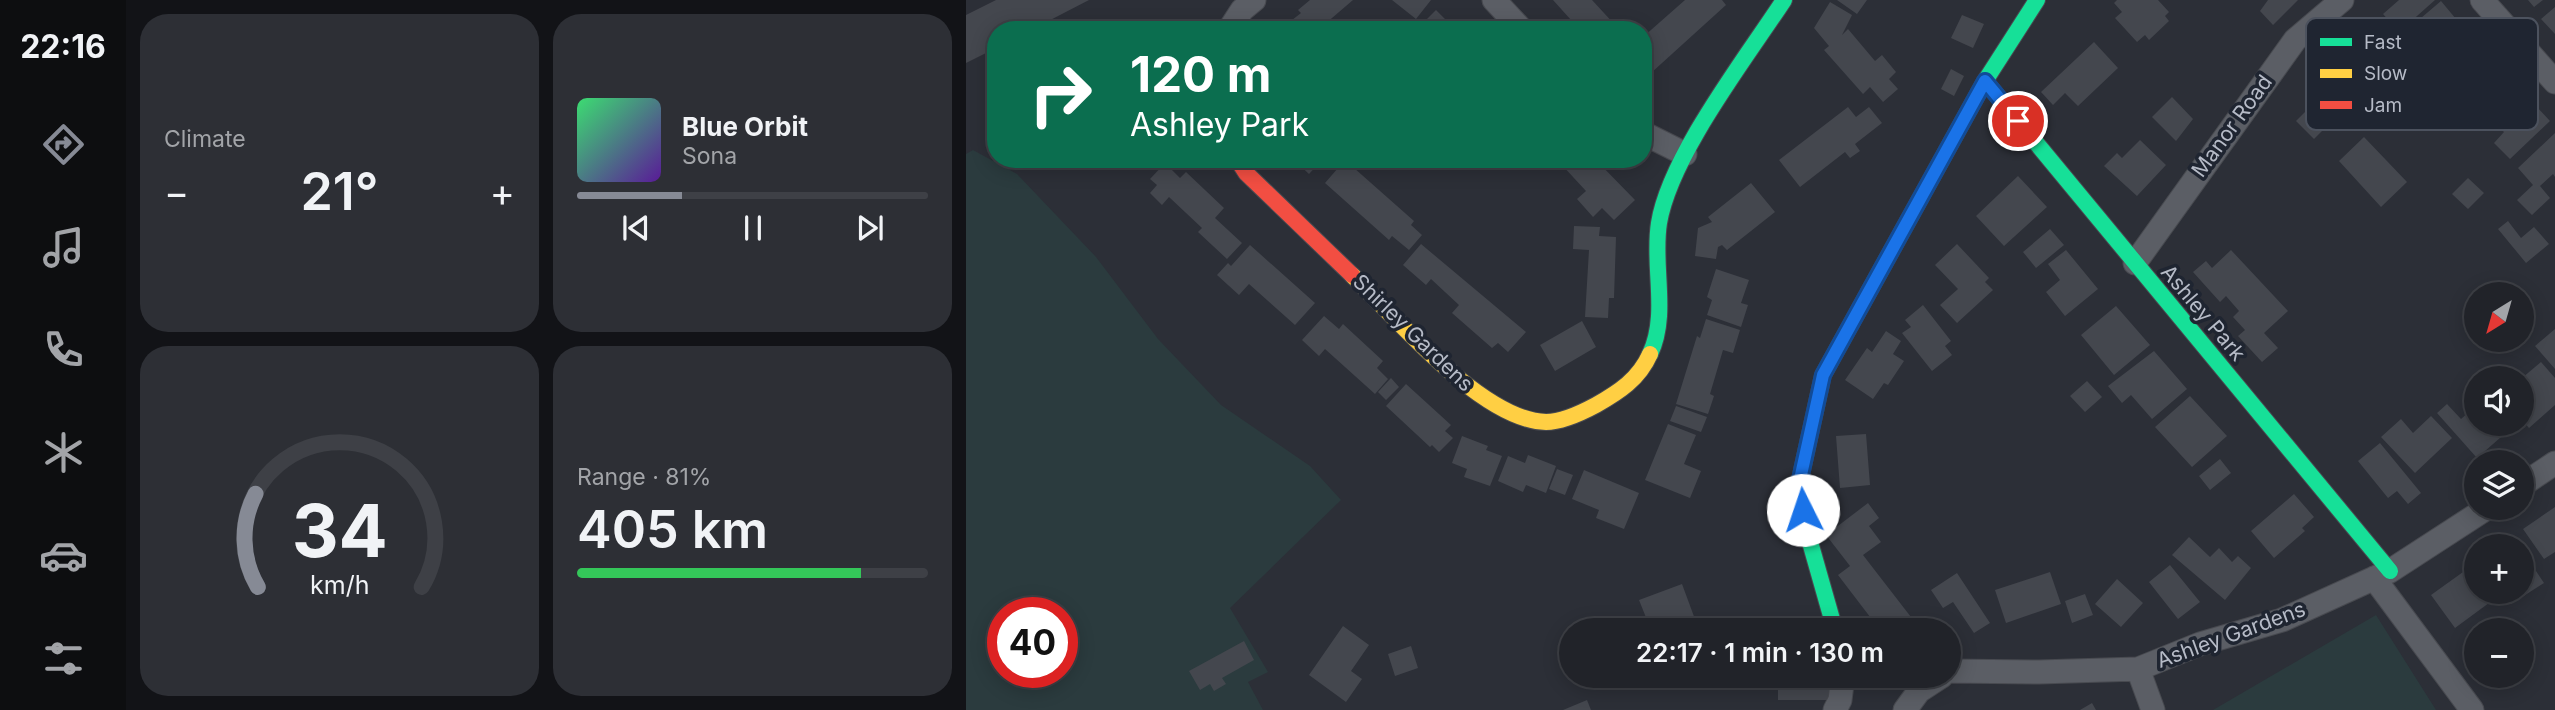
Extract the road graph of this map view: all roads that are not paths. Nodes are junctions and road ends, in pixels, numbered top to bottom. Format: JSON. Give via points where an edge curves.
{"nodes":[{"id":1,"x":1254,"y":0,"type":"edge"},
{"id":2,"x":1494,"y":0,"type":"edge"},
{"id":3,"x":1784,"y":0,"type":"edge"},
{"id":4,"x":2038,"y":0,"type":"edge"},
{"id":5,"x":2342,"y":0,"type":"edge"},
{"id":6,"x":2482,"y":0,"type":"edge"},
{"id":7,"x":2321,"y":18,"type":"edge"},
{"id":8,"x":2498,"y":18,"type":"edge"},
{"id":9,"x":1235,"y":21,"type":"edge"},
{"id":10,"x":1513,"y":21,"type":"edge"},
{"id":11,"x":2306,"y":31,"type":"edge"},
{"id":12,"x":2538,"y":63,"type":"edge"},
{"id":13,"x":1985,"y":81,"type":"junction"},
{"id":14,"x":2555,"y":82,"type":"edge"},
{"id":15,"x":1652,"y":138,"type":"edge"},
{"id":16,"x":1685,"y":154,"type":"junction"},
{"id":17,"x":1243,"y":168,"type":"edge"},
{"id":18,"x":2135,"y":263,"type":"junction"},
{"id":19,"x":2555,"y":463,"type":"edge"},
{"id":20,"x":2534,"y":477,"type":"edge"},
{"id":21,"x":2468,"y":520,"type":"edge"},
{"id":22,"x":2382,"y":575,"type":"junction"},
{"id":23,"x":1832,"y":618,"type":"edge"},
{"id":24,"x":2138,"y":669,"type":"junction"},
{"id":25,"x":1961,"y":671,"type":"edge"},
{"id":26,"x":1842,"y":688,"type":"edge"},
{"id":27,"x":1924,"y":688,"type":"edge"},
{"id":28,"x":1835,"y":710,"type":"edge"},
{"id":29,"x":1905,"y":710,"type":"edge"},
{"id":30,"x":2153,"y":710,"type":"edge"},
{"id":31,"x":2472,"y":710,"type":"edge"}],
"edges":[{"from":1,"to":9,"type":"street"},
{"from":2,"to":10,"type":"street"},
{"from":3,"to":16,"type":"street","name":"Shirley Gardens"},
{"from":4,"to":13,"type":"street"},
{"from":5,"to":7,"type":"street","name":"Manor Road"},
{"from":6,"to":8,"type":"street"},
{"from":11,"to":18,"type":"street","name":"Manor Road"},
{"from":12,"to":14,"type":"street"},
{"from":13,"to":18,"type":"street","name":"Ashley Park"},
{"from":13,"to":23,"type":"street","via":[[1823,375],[1799,484]]},
{"from":15,"to":16,"type":"street"},
{"from":16,"to":17,"type":"street","name":"Shirley Gardens","via":[[1659,223],[1658,337],[1643,369],[1619,392],[1585,411],[1546,422],[1508,412],[1471,390]]},
{"from":18,"to":22,"type":"street","name":"Ashley Park"},
{"from":19,"to":20,"type":"street"},
{"from":21,"to":22,"type":"street","name":"Ashley Gardens"},
{"from":22,"to":24,"type":"street","name":"Ashley Gardens","via":[[2282,620],[2200,644]]},
{"from":22,"to":31,"type":"street"},
{"from":24,"to":25,"type":"street","name":"Ashley Gardens"},
{"from":24,"to":30,"type":"street"},
{"from":26,"to":28,"type":"street"},
{"from":27,"to":29,"type":"street"}]}
